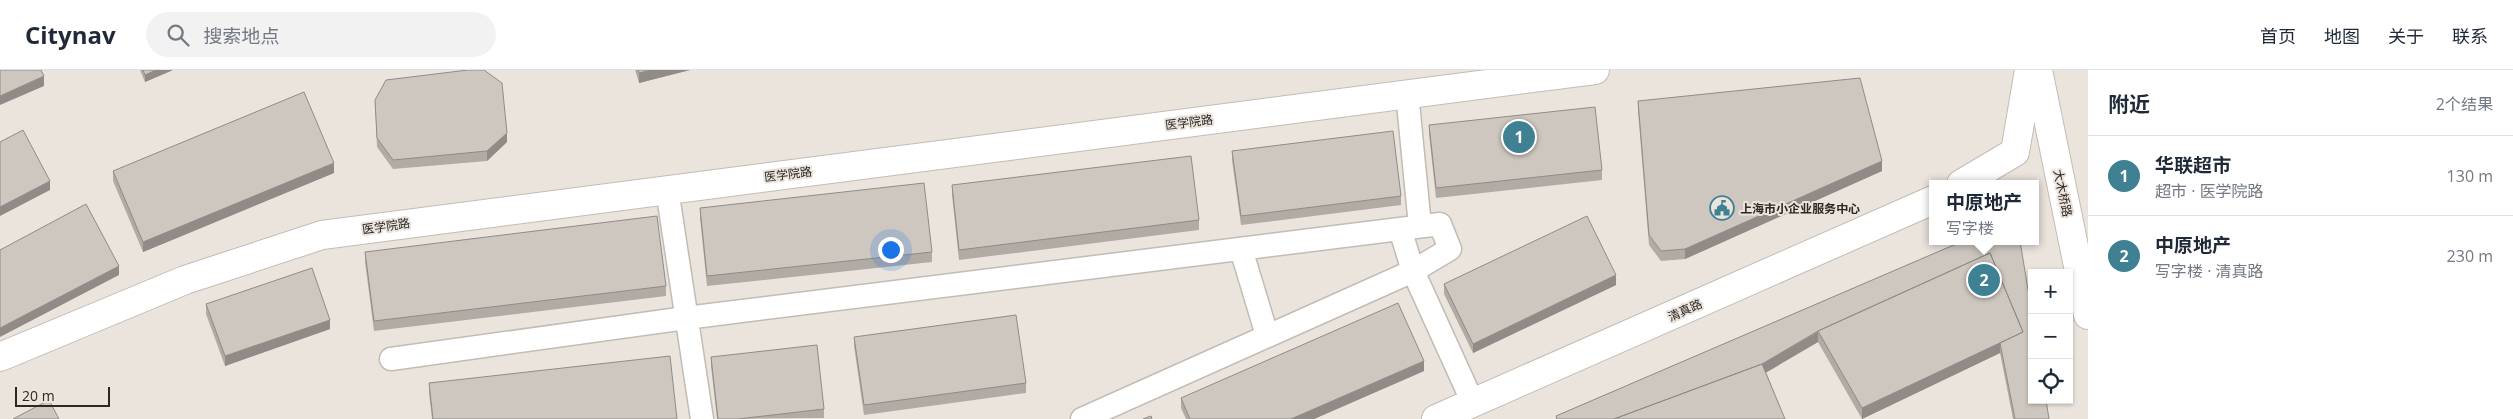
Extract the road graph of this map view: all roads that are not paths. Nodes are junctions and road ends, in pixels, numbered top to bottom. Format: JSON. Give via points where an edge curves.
{"nodes":[{"id":1,"x":1595,"y":70,"type":"edge"},
{"id":2,"x":2029,"y":70,"type":"edge"},
{"id":3,"x":2038,"y":70,"type":"edge"},
{"id":4,"x":1407,"y":94,"type":"junction"},
{"id":5,"x":1968,"y":180,"type":"edge"},
{"id":6,"x":667,"y":189,"type":"junction"},
{"id":7,"x":1929,"y":202,"type":"edge"},
{"id":8,"x":1410,"y":228,"type":"junction"},
{"id":9,"x":1240,"y":248,"type":"junction"},
{"id":10,"x":1413,"y":271,"type":"junction"},
{"id":11,"x":2088,"y":315,"type":"edge"},
{"id":12,"x":686,"y":318,"type":"junction"},
{"id":13,"x":1267,"y":335,"type":"junction"},
{"id":14,"x":0,"y":357,"type":"edge"},
{"id":15,"x":391,"y":359,"type":"dead end"},
{"id":16,"x":1473,"y":403,"type":"junction"},
{"id":17,"x":702,"y":419,"type":"edge"},
{"id":18,"x":1082,"y":419,"type":"edge"},
{"id":19,"x":1436,"y":419,"type":"edge"}],
"edges":[{"from":1,"to":4,"type":"street","name":"医学院路"},
{"from":2,"to":5,"type":"street","via":[[2016,152]]},
{"from":3,"to":11,"type":"street","name":"大木桥路"},
{"from":4,"to":6,"type":"street","name":"医学院路"},
{"from":4,"to":8,"type":"street"},
{"from":6,"to":12,"type":"street"},
{"from":6,"to":14,"type":"street","name":"医学院路","via":[[322,235],[185,280]]},
{"from":7,"to":16,"type":"street","name":"清真路"},
{"from":8,"to":9,"type":"street"},
{"from":8,"to":10,"type":"street"},
{"from":8,"to":10,"type":"street","via":[[1440,224],[1450,248]]},
{"from":9,"to":12,"type":"street"},
{"from":9,"to":13,"type":"street"},
{"from":10,"to":13,"type":"street"},
{"from":10,"to":16,"type":"street"},
{"from":12,"to":15,"type":"street"},
{"from":12,"to":17,"type":"street"},
{"from":13,"to":18,"type":"street"},
{"from":16,"to":19,"type":"street","name":"清真路"}]}
